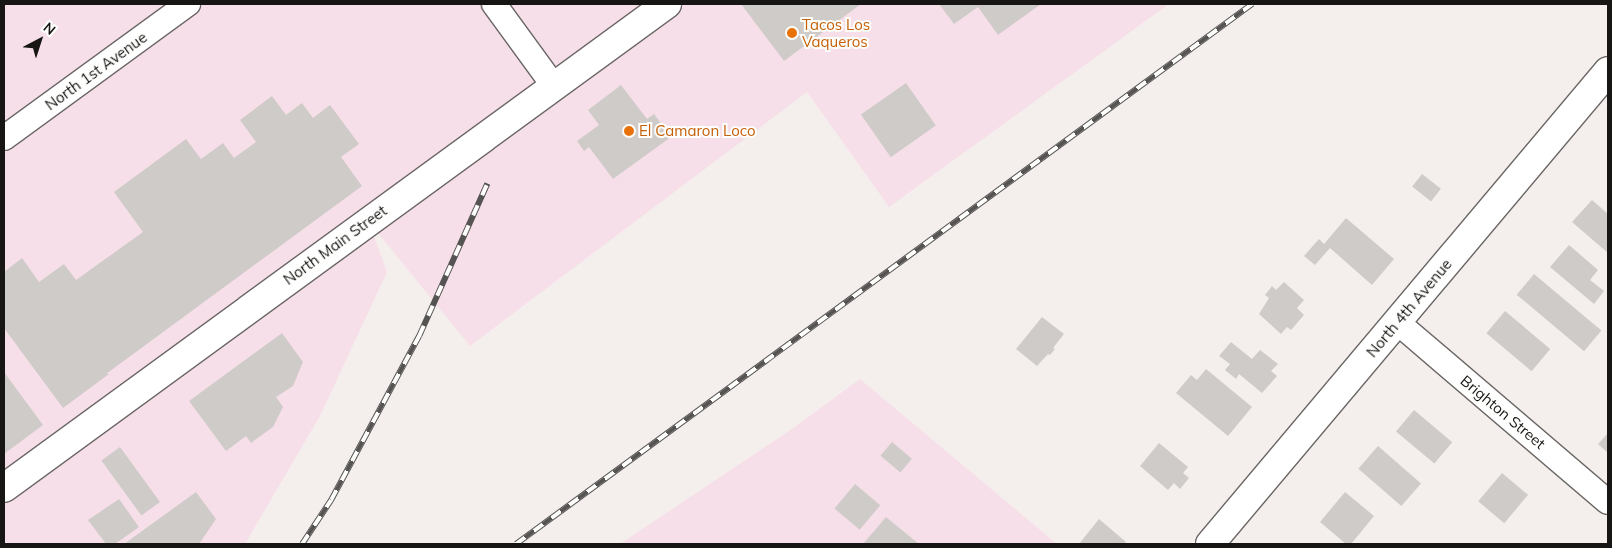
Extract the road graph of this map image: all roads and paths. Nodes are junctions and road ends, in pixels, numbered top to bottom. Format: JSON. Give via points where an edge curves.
{"nodes":[{"id":1,"x":188,"y":4,"type":"edge"},
{"id":2,"x":494,"y":4,"type":"edge"},
{"id":3,"x":666,"y":4,"type":"edge"},
{"id":4,"x":1608,"y":71,"type":"edge"},
{"id":5,"x":553,"y":85,"type":"junction"},
{"id":6,"x":4,"y":138,"type":"edge"},
{"id":7,"x":1397,"y":322,"type":"junction"},
{"id":8,"x":4,"y":488,"type":"edge"},
{"id":9,"x":1608,"y":502,"type":"edge"},
{"id":10,"x":1210,"y":544,"type":"edge"}],
"edges":[{"from":1,"to":6,"type":"street","name":"North 1st Avenue"},
{"from":2,"to":5,"type":"street"},
{"from":3,"to":5,"type":"street","name":"North Main Street"},
{"from":4,"to":7,"type":"street","name":"North 4th Avenue"},
{"from":5,"to":8,"type":"street","name":"North Main Street"},
{"from":7,"to":9,"type":"street","name":"Brighton Street"},
{"from":7,"to":10,"type":"street","name":"North 4th Avenue"}]}
